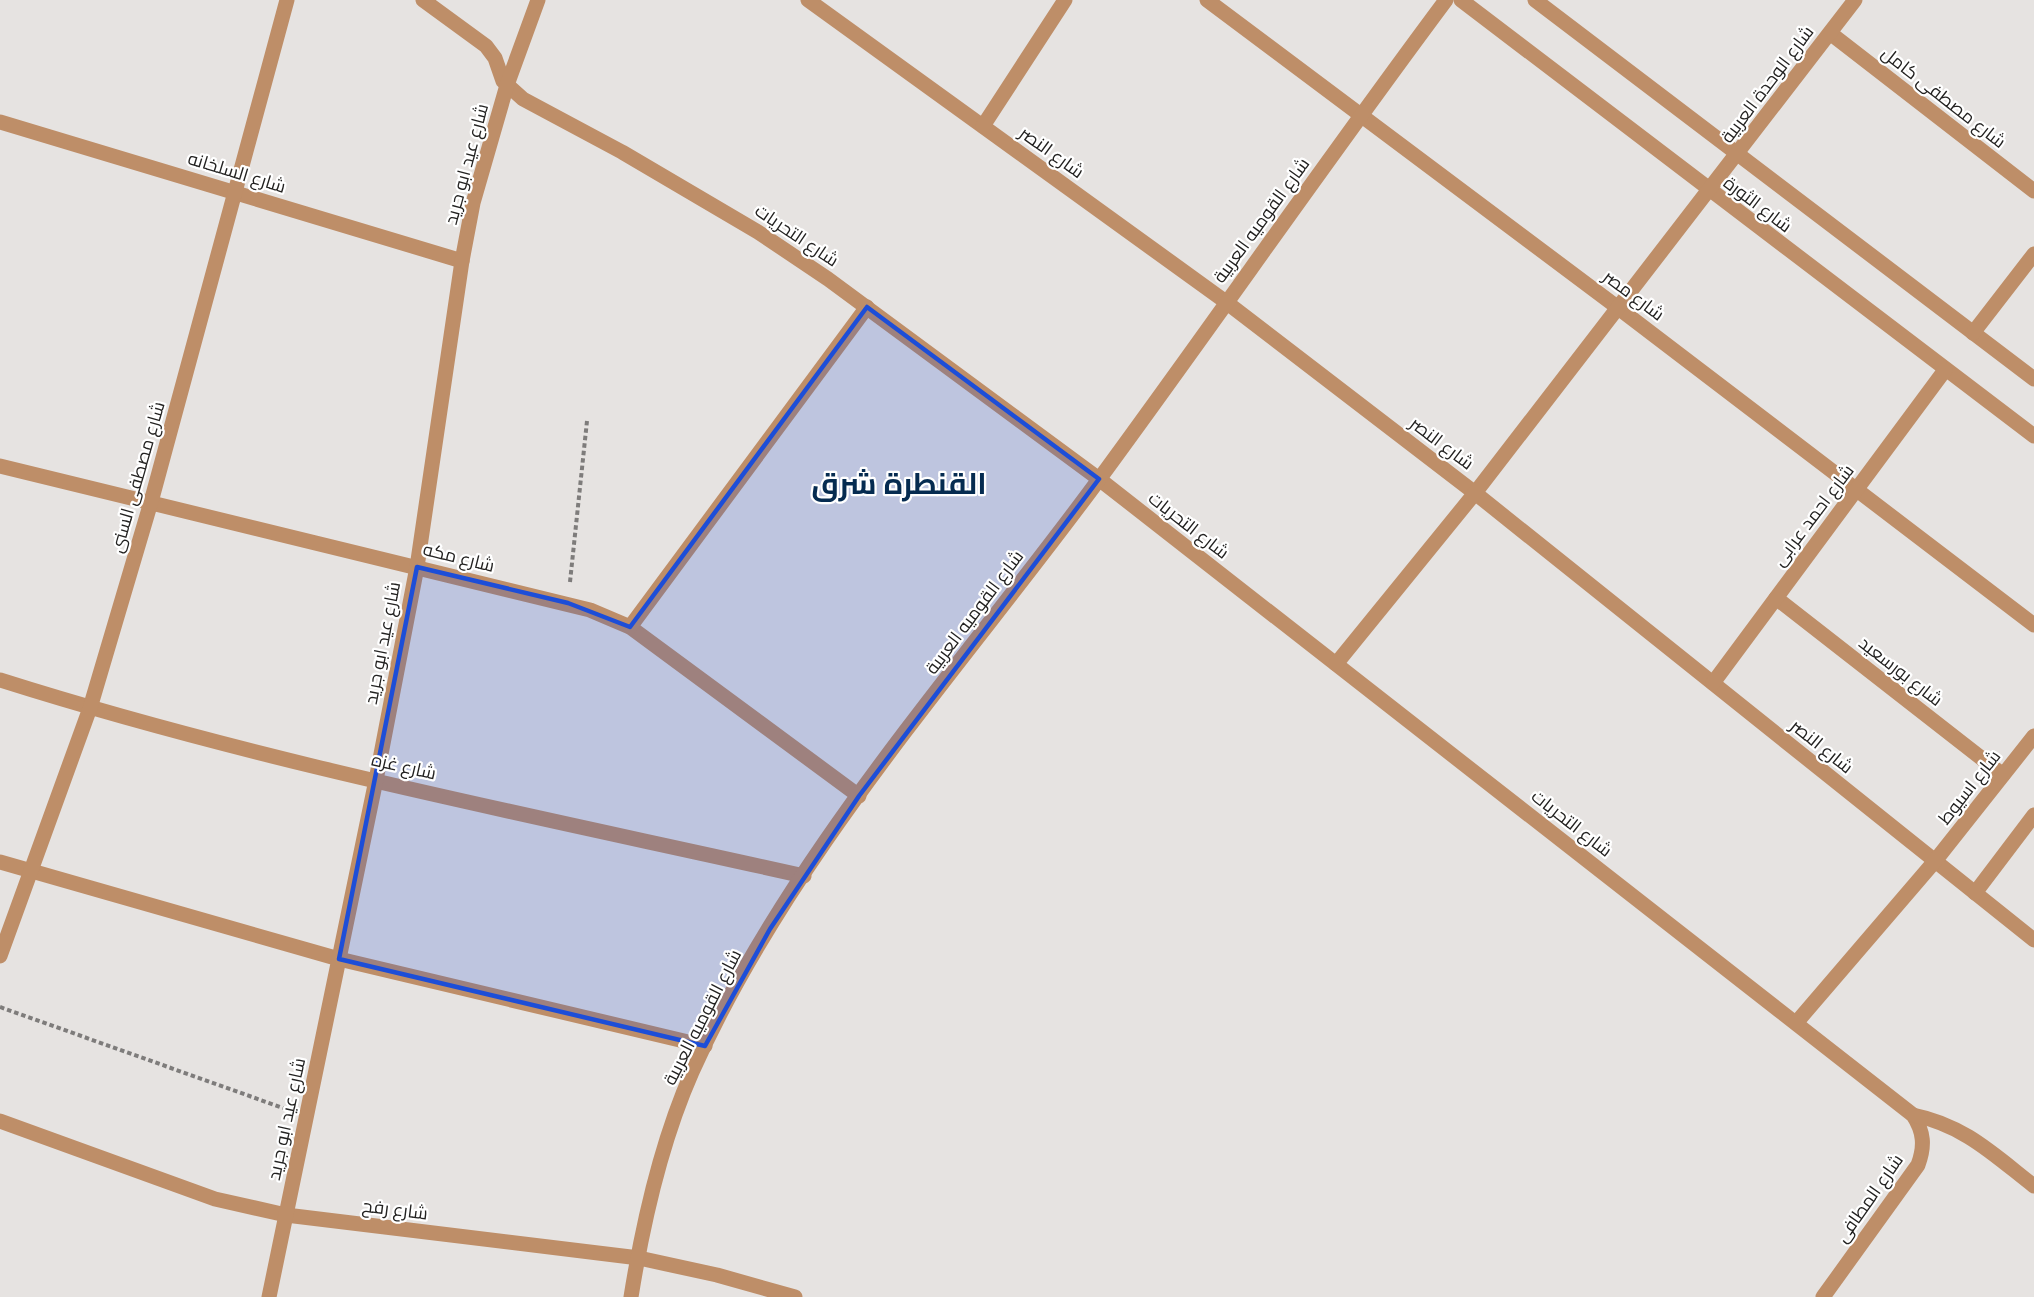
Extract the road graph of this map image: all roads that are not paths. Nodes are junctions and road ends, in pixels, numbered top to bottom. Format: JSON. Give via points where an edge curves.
{"nodes":[{"id":1,"x":287,"y":0,"type":"edge"},
{"id":2,"x":423,"y":0,"type":"edge"},
{"id":3,"x":538,"y":0,"type":"edge"},
{"id":4,"x":808,"y":0,"type":"edge"},
{"id":5,"x":1065,"y":0,"type":"edge"},
{"id":6,"x":1207,"y":0,"type":"edge"},
{"id":7,"x":1446,"y":0,"type":"edge"},
{"id":8,"x":1461,"y":0,"type":"edge"},
{"id":9,"x":1535,"y":0,"type":"edge"},
{"id":10,"x":1855,"y":0,"type":"edge"},
{"id":11,"x":1830,"y":33,"type":"junction"},
{"id":12,"x":507,"y":85,"type":"junction"},
{"id":13,"x":1360,"y":114,"type":"junction"},
{"id":14,"x":0,"y":122,"type":"edge"},
{"id":15,"x":983,"y":126,"type":"junction"},
{"id":16,"x":1738,"y":155,"type":"junction"},
{"id":17,"x":236,"y":191,"type":"junction"},
{"id":18,"x":2034,"y":191,"type":"edge"},
{"id":19,"x":1710,"y":192,"type":"junction"},
{"id":20,"x":2034,"y":254,"type":"edge"},
{"id":21,"x":462,"y":261,"type":"junction"},
{"id":22,"x":1226,"y":302,"type":"junction"},
{"id":23,"x":867,"y":307,"type":"junction"},
{"id":24,"x":1617,"y":307,"type":"junction"},
{"id":25,"x":1973,"y":333,"type":"junction"},
{"id":26,"x":1945,"y":370,"type":"junction"},
{"id":27,"x":2034,"y":379,"type":"edge"},
{"id":28,"x":2034,"y":436,"type":"edge"},
{"id":29,"x":0,"y":466,"type":"edge"},
{"id":30,"x":1099,"y":479,"type":"junction"},
{"id":31,"x":1855,"y":491,"type":"junction"},
{"id":32,"x":1475,"y":493,"type":"junction"},
{"id":33,"x":151,"y":502,"type":"junction"},
{"id":34,"x":417,"y":567,"type":"junction"},
{"id":35,"x":1776,"y":598,"type":"junction"},
{"id":36,"x":2034,"y":625,"type":"edge"},
{"id":37,"x":630,"y":627,"type":"junction"},
{"id":38,"x":1336,"y":664,"type":"junction"},
{"id":39,"x":0,"y":680,"type":"edge"},
{"id":40,"x":1713,"y":683,"type":"junction"},
{"id":41,"x":90,"y":708,"type":"junction"},
{"id":42,"x":2034,"y":736,"type":"edge"},
{"id":43,"x":2003,"y":775,"type":"junction"},
{"id":44,"x":376,"y":780,"type":"junction"},
{"id":45,"x":859,"y":796,"type":"junction"},
{"id":46,"x":2034,"y":815,"type":"edge"},
{"id":47,"x":1935,"y":861,"type":"junction"},
{"id":48,"x":0,"y":862,"type":"edge"},
{"id":49,"x":30,"y":872,"type":"junction"},
{"id":50,"x":804,"y":876,"type":"junction"},
{"id":51,"x":1975,"y":893,"type":"junction"},
{"id":52,"x":2034,"y":940,"type":"edge"},
{"id":53,"x":0,"y":956,"type":"edge"},
{"id":54,"x":339,"y":959,"type":"junction"},
{"id":55,"x":1796,"y":1023,"type":"junction"},
{"id":56,"x":705,"y":1046,"type":"junction"},
{"id":57,"x":1913,"y":1115,"type":"junction"},
{"id":58,"x":0,"y":1121,"type":"edge"},
{"id":59,"x":2034,"y":1186,"type":"edge"},
{"id":60,"x":286,"y":1215,"type":"junction"},
{"id":61,"x":639,"y":1258,"type":"junction"},
{"id":62,"x":773,"y":1294,"type":"edge"},
{"id":63,"x":269,"y":1297,"type":"edge"},
{"id":64,"x":631,"y":1297,"type":"edge"},
{"id":65,"x":795,"y":1297,"type":"edge"},
{"id":66,"x":1823,"y":1297,"type":"edge"}],
"edges":[{"from":1,"to":17,"type":"street","name":"شارع مصطفى السنى"},
{"from":2,"to":12,"type":"street","name":"شارع التحريات","via":[[486,46]]},
{"from":3,"to":12,"type":"street","name":"شارع عيد ابو جريد"},
{"from":4,"to":15,"type":"street","name":"شارع النصر"},
{"from":5,"to":15,"type":"street"},
{"from":6,"to":13,"type":"street","name":"شارع مصر"},
{"from":7,"to":13,"type":"street","name":"شارع القوميه العربية"},
{"from":8,"to":19,"type":"street","name":"شارع الثورة"},
{"from":9,"to":16,"type":"street","name":"شارع الثورة"},
{"from":10,"to":11,"type":"street","name":"شارع الوحدة العربية"},
{"from":11,"to":16,"type":"street","name":"شارع الوحدة العربية"},
{"from":11,"to":18,"type":"street","name":"شارع مصطفى كامل"},
{"from":12,"to":21,"type":"street","name":"شارع عيد ابو جريد","via":[[473,202]]},
{"from":12,"to":23,"type":"street","name":"شارع التحريات","via":[[523,99],[749,226]]},
{"from":13,"to":22,"type":"street","name":"شارع القوميه العربية"},
{"from":13,"to":24,"type":"street","name":"شارع مصر"},
{"from":14,"to":17,"type":"street","name":"شارع السلخانه"},
{"from":15,"to":22,"type":"street","name":"شارع النصر"},
{"from":16,"to":19,"type":"street","name":"شارع الوحدة العربية"},
{"from":16,"to":25,"type":"street","name":"شارع الثورة"},
{"from":17,"to":21,"type":"street","name":"شارع السلخانه"},
{"from":17,"to":33,"type":"street","name":"شارع مصطفى السنى"},
{"from":19,"to":24,"type":"street","name":"شارع الوحدة العربية"},
{"from":19,"to":26,"type":"street","name":"شارع الثورة"},
{"from":20,"to":25,"type":"street"},
{"from":21,"to":34,"type":"street","name":"شارع عيد ابو جريد"},
{"from":22,"to":30,"type":"street","name":"شارع القوميه العربية"},
{"from":22,"to":32,"type":"street","name":"شارع النصر"},
{"from":23,"to":30,"type":"street","name":"شارع التحريات"},
{"from":23,"to":37,"type":"street"},
{"from":24,"to":31,"type":"street","name":"شارع مصر"},
{"from":24,"to":32,"type":"street","name":"شارع الوحدة العربية"},
{"from":25,"to":27,"type":"street","name":"شارع الثورة"},
{"from":26,"to":28,"type":"street","name":"شارع الثورة"},
{"from":26,"to":31,"type":"street","name":"شارع احمد عرابى"},
{"from":29,"to":33,"type":"street","name":"شارع مكه"},
{"from":30,"to":38,"type":"street","name":"شارع التحريات"},
{"from":30,"to":45,"type":"street","name":"شارع القوميه العربية"},
{"from":31,"to":35,"type":"street","name":"شارع احمد عرابى"},
{"from":31,"to":36,"type":"street","name":"شارع مصر"},
{"from":32,"to":38,"type":"street","name":"شارع الوحدة العربية"},
{"from":32,"to":40,"type":"street","name":"شارع النصر"},
{"from":33,"to":34,"type":"street","name":"شارع مكه"},
{"from":33,"to":41,"type":"street","name":"شارع مصطفى السنى"},
{"from":34,"to":37,"type":"street","name":"شارع مكه","via":[[568,603]]},
{"from":34,"to":44,"type":"street","name":"شارع عيد ابو جريد"},
{"from":35,"to":40,"type":"street","name":"شارع احمد عرابى"},
{"from":35,"to":43,"type":"street","name":"شارع بورسعيد"},
{"from":37,"to":45,"type":"street","name":"شارع مكه"},
{"from":38,"to":55,"type":"street","name":"شارع التحريات"},
{"from":39,"to":41,"type":"street","name":"شارع غزه"},
{"from":40,"to":47,"type":"street","name":"شارع النصر"},
{"from":41,"to":44,"type":"street","name":"شارع غزه"},
{"from":41,"to":49,"type":"street","name":"شارع مصطفى السنى"},
{"from":42,"to":43,"type":"street","name":"شارع اسيوط"},
{"from":43,"to":47,"type":"street","name":"شارع اسيوط"},
{"from":44,"to":50,"type":"street","name":"شارع غزه"},
{"from":44,"to":54,"type":"street","name":"شارع عيد ابو جريد"},
{"from":45,"to":50,"type":"street","name":"شارع القوميه العربية"},
{"from":46,"to":51,"type":"street"},
{"from":47,"to":51,"type":"street","name":"شارع النصر"},
{"from":47,"to":55,"type":"street","name":"شارع اسيوط"},
{"from":48,"to":49,"type":"street"},
{"from":49,"to":53,"type":"street","name":"شارع مصطفى السنى"},
{"from":49,"to":54,"type":"street"},
{"from":50,"to":56,"type":"street","name":"شارع القوميه العربية"},
{"from":51,"to":52,"type":"street","name":"شارع النصر"},
{"from":54,"to":56,"type":"street"},
{"from":54,"to":60,"type":"street","name":"شارع عيد ابو جريد"},
{"from":55,"to":57,"type":"street","name":"شارع التحريات"},
{"from":56,"to":61,"type":"street","name":"شارع القوميه العربية","via":[[674,1120]]},
{"from":57,"to":59,"type":"street","via":[[1961,1130]]},
{"from":57,"to":66,"type":"street","name":"شارع المطافى","via":[[1923,1140],[1918,1165]]},
{"from":58,"to":60,"type":"street","name":"شارع رفح","via":[[215,1199]]},
{"from":60,"to":61,"type":"street","name":"شارع رفح"},
{"from":60,"to":63,"type":"street","name":"شارع عيد ابو جريد"},
{"from":61,"to":62,"type":"street","name":"شارع رفح"},
{"from":61,"to":64,"type":"street","name":"شارع القوميه العربية"},
{"from":62,"to":65,"type":"street","name":"شارع رفح"}]}
